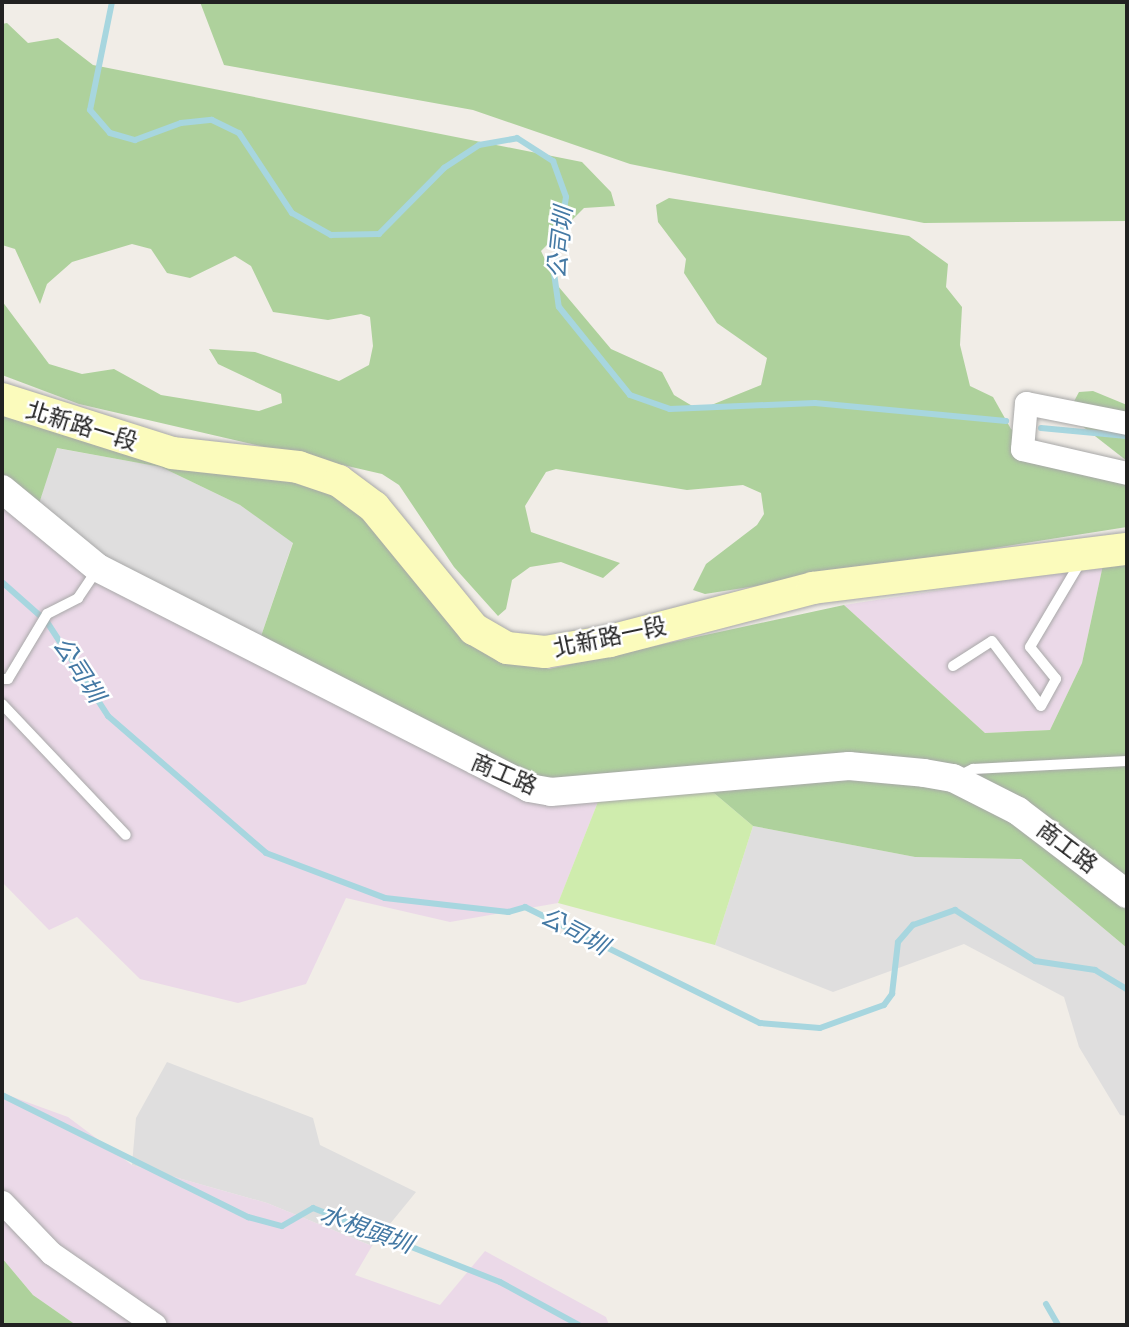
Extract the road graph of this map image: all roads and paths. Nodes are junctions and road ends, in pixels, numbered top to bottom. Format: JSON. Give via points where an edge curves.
{"nodes":[{"id":1,"x":2,"y":399,"type":"edge"},
{"id":2,"x":1127,"y":423,"type":"edge"},
{"id":3,"x":1127,"y":473,"type":"edge"},
{"id":4,"x":2,"y":489,"type":"edge"},
{"id":5,"x":1127,"y":550,"type":"edge"},
{"id":6,"x":1085,"y":555,"type":"junction"},
{"id":7,"x":98,"y":568,"type":"junction"},
{"id":8,"x":953,"y":666,"type":"dead end"},
{"id":9,"x":2,"y":678,"type":"edge"},
{"id":10,"x":2,"y":704,"type":"edge"},
{"id":11,"x":1127,"y":761,"type":"edge"},
{"id":12,"x":953,"y":778,"type":"junction"},
{"id":13,"x":126,"y":835,"type":"dead end"},
{"id":14,"x":1127,"y":894,"type":"edge"},
{"id":15,"x":2,"y":1202,"type":"edge"},
{"id":16,"x":155,"y":1325,"type":"edge"}],
"edges":[{"from":1,"to":6,"type":"main road","name":"北新路一段","via":[[172,453],[298,467],[339,481],[374,507],[474,629],[507,648],[545,652],[610,641],[813,588]]},
{"from":2,"to":3,"type":"street","via":[[1026,403],[1022,450]]},
{"from":4,"to":7,"type":"street","name":"商工路"},
{"from":5,"to":6,"type":"main road","name":"北新路一段"},
{"from":6,"to":8,"type":"lane","via":[[1030,647],[1056,679],[1041,706],[992,641]]},
{"from":7,"to":9,"type":"lane","via":[[78,598],[47,614],[8,679]]},
{"from":7,"to":12,"type":"street","name":"商工路","via":[[529,788],[551,792],[849,766]]},
{"from":10,"to":13,"type":"lane"},
{"from":11,"to":12,"type":"lane","via":[[972,769]]},
{"from":12,"to":14,"type":"street","name":"商工路","via":[[1018,811]]},
{"from":15,"to":16,"type":"street","via":[[51,1253]]}]}
